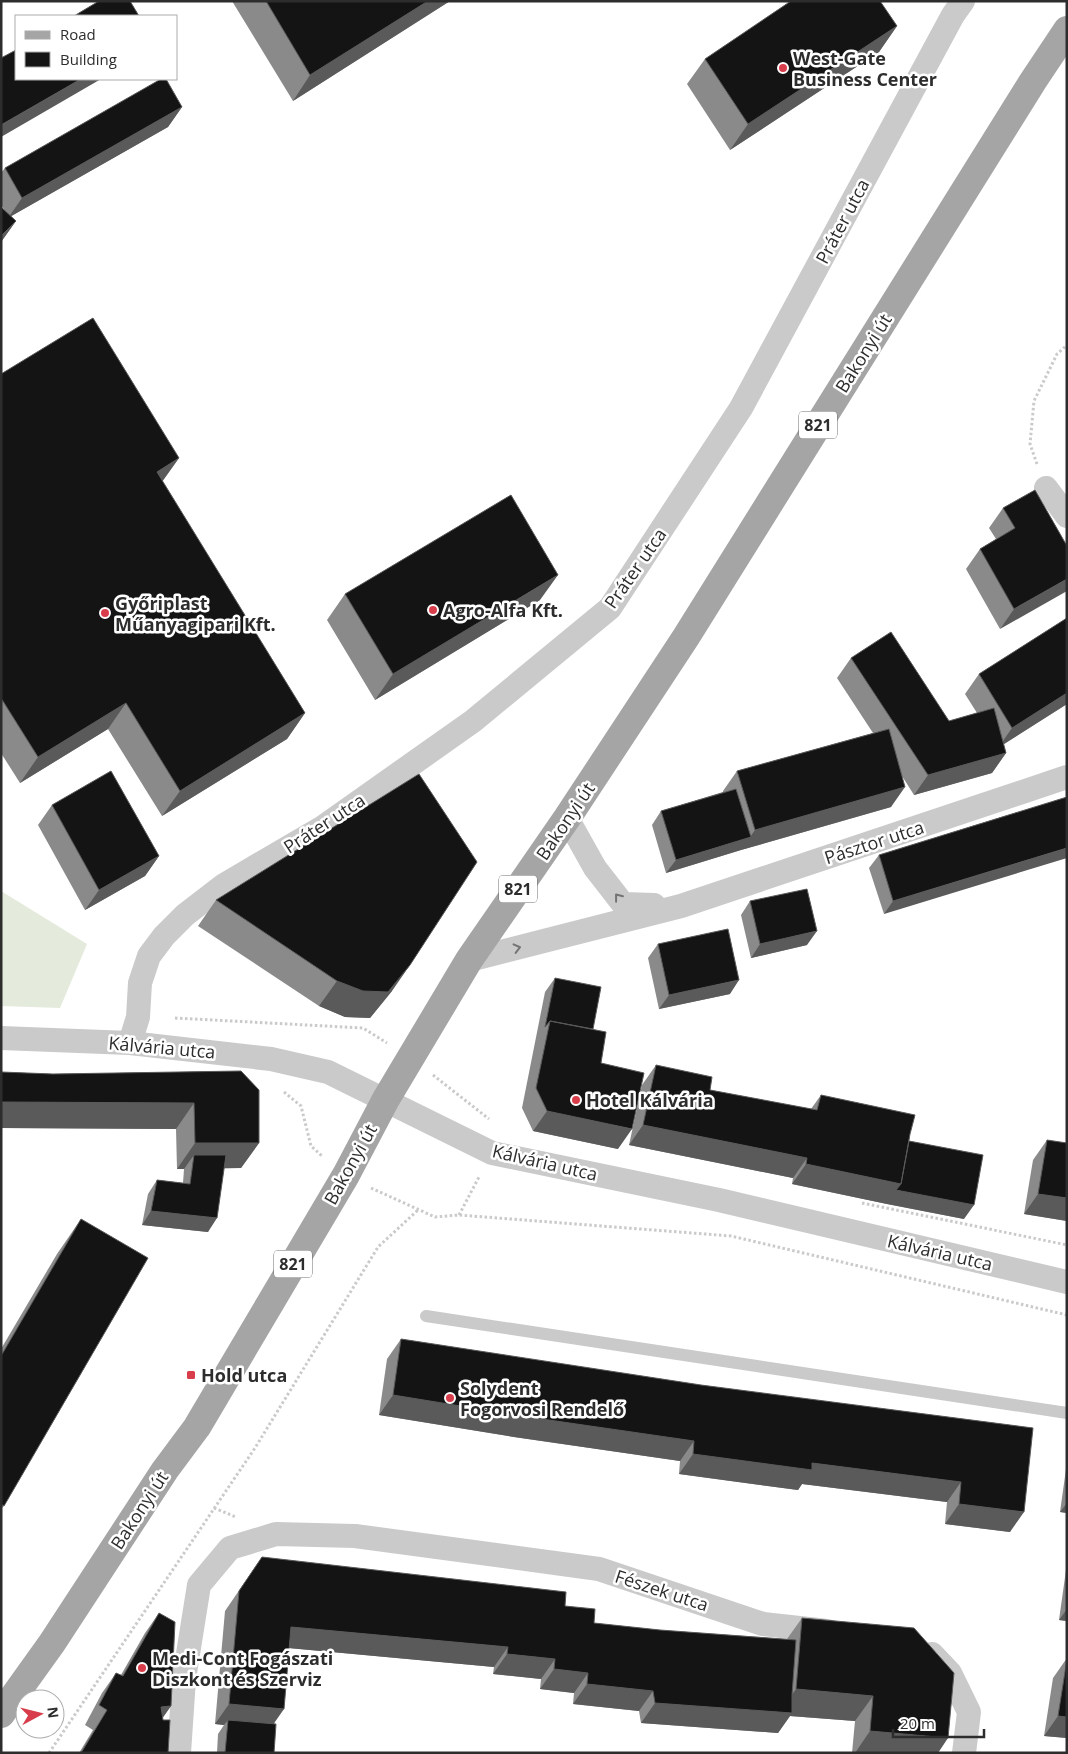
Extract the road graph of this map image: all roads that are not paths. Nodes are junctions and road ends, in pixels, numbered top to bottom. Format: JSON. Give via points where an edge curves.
{"nodes":[{"id":1,"x":963,"y":1,"type":"edge"},
{"id":2,"x":1067,"y":30,"type":"edge"},
{"id":3,"x":1046,"y":488,"type":"road end"},
{"id":4,"x":1067,"y":516,"type":"edge"},
{"id":5,"x":1067,"y":778,"type":"edge"},
{"id":6,"x":568,"y":818,"type":"junction"},
{"id":7,"x":681,"y":906,"type":"junction"},
{"id":8,"x":469,"y":960,"type":"junction"},
{"id":9,"x":1,"y":1038,"type":"edge"},
{"id":10,"x":130,"y":1043,"type":"junction"},
{"id":11,"x":386,"y":1099,"type":"junction"},
{"id":12,"x":1067,"y":1282,"type":"edge"},
{"id":13,"x":426,"y":1316,"type":"dead end"},
{"id":14,"x":1067,"y":1413,"type":"edge"},
{"id":15,"x":852,"y":1634,"type":"edge"},
{"id":16,"x":911,"y":1640,"type":"edge"},
{"id":17,"x":1,"y":1714,"type":"edge"},
{"id":18,"x":179,"y":1753,"type":"edge"},
{"id":19,"x":964,"y":1753,"type":"edge"}],
"edges":[{"from":1,"to":10,"type":"street","name":"Práter utca","via":[[741,408],[610,608],[473,721],[323,827],[224,885],[185,915],[149,956],[140,983],[138,1017]]},
{"from":2,"to":6,"type":"main road","name":"Bakonyi út","number":"821","via":[[1032,81],[686,637]]},
{"from":3,"to":4,"type":"street"},
{"from":5,"to":7,"type":"street","name":"Pásztor utca"},
{"from":7,"to":6,"type":"street","name":"Pásztor utca","one_way":true,"via":[[623,904],[595,868]]},
{"from":6,"to":8,"type":"main road","name":"Bakonyi út","number":"821"},
{"from":8,"to":7,"type":"street","name":"Pásztor utca","one_way":true},
{"from":8,"to":11,"type":"main road","name":"Bakonyi út","number":"821"},
{"from":9,"to":10,"type":"street","name":"Kálvária utca"},
{"from":10,"to":11,"type":"street","name":"Kálvária utca","via":[[271,1059],[328,1072]]},
{"from":11,"to":12,"type":"street","name":"Kálvária utca","via":[[492,1152],[719,1200]]},
{"from":11,"to":17,"type":"main road","name":"Bakonyi út","number":"821","via":[[346,1175],[197,1426]]},
{"from":13,"to":14,"type":"lane"},
{"from":15,"to":18,"type":"street","name":"Fészek utca","via":[[763,1624],[599,1569],[355,1536],[276,1534],[230,1548],[199,1586],[184,1679]]},
{"from":16,"to":19,"type":"street","via":[[921,1642],[950,1673],[968,1712]]}]}
